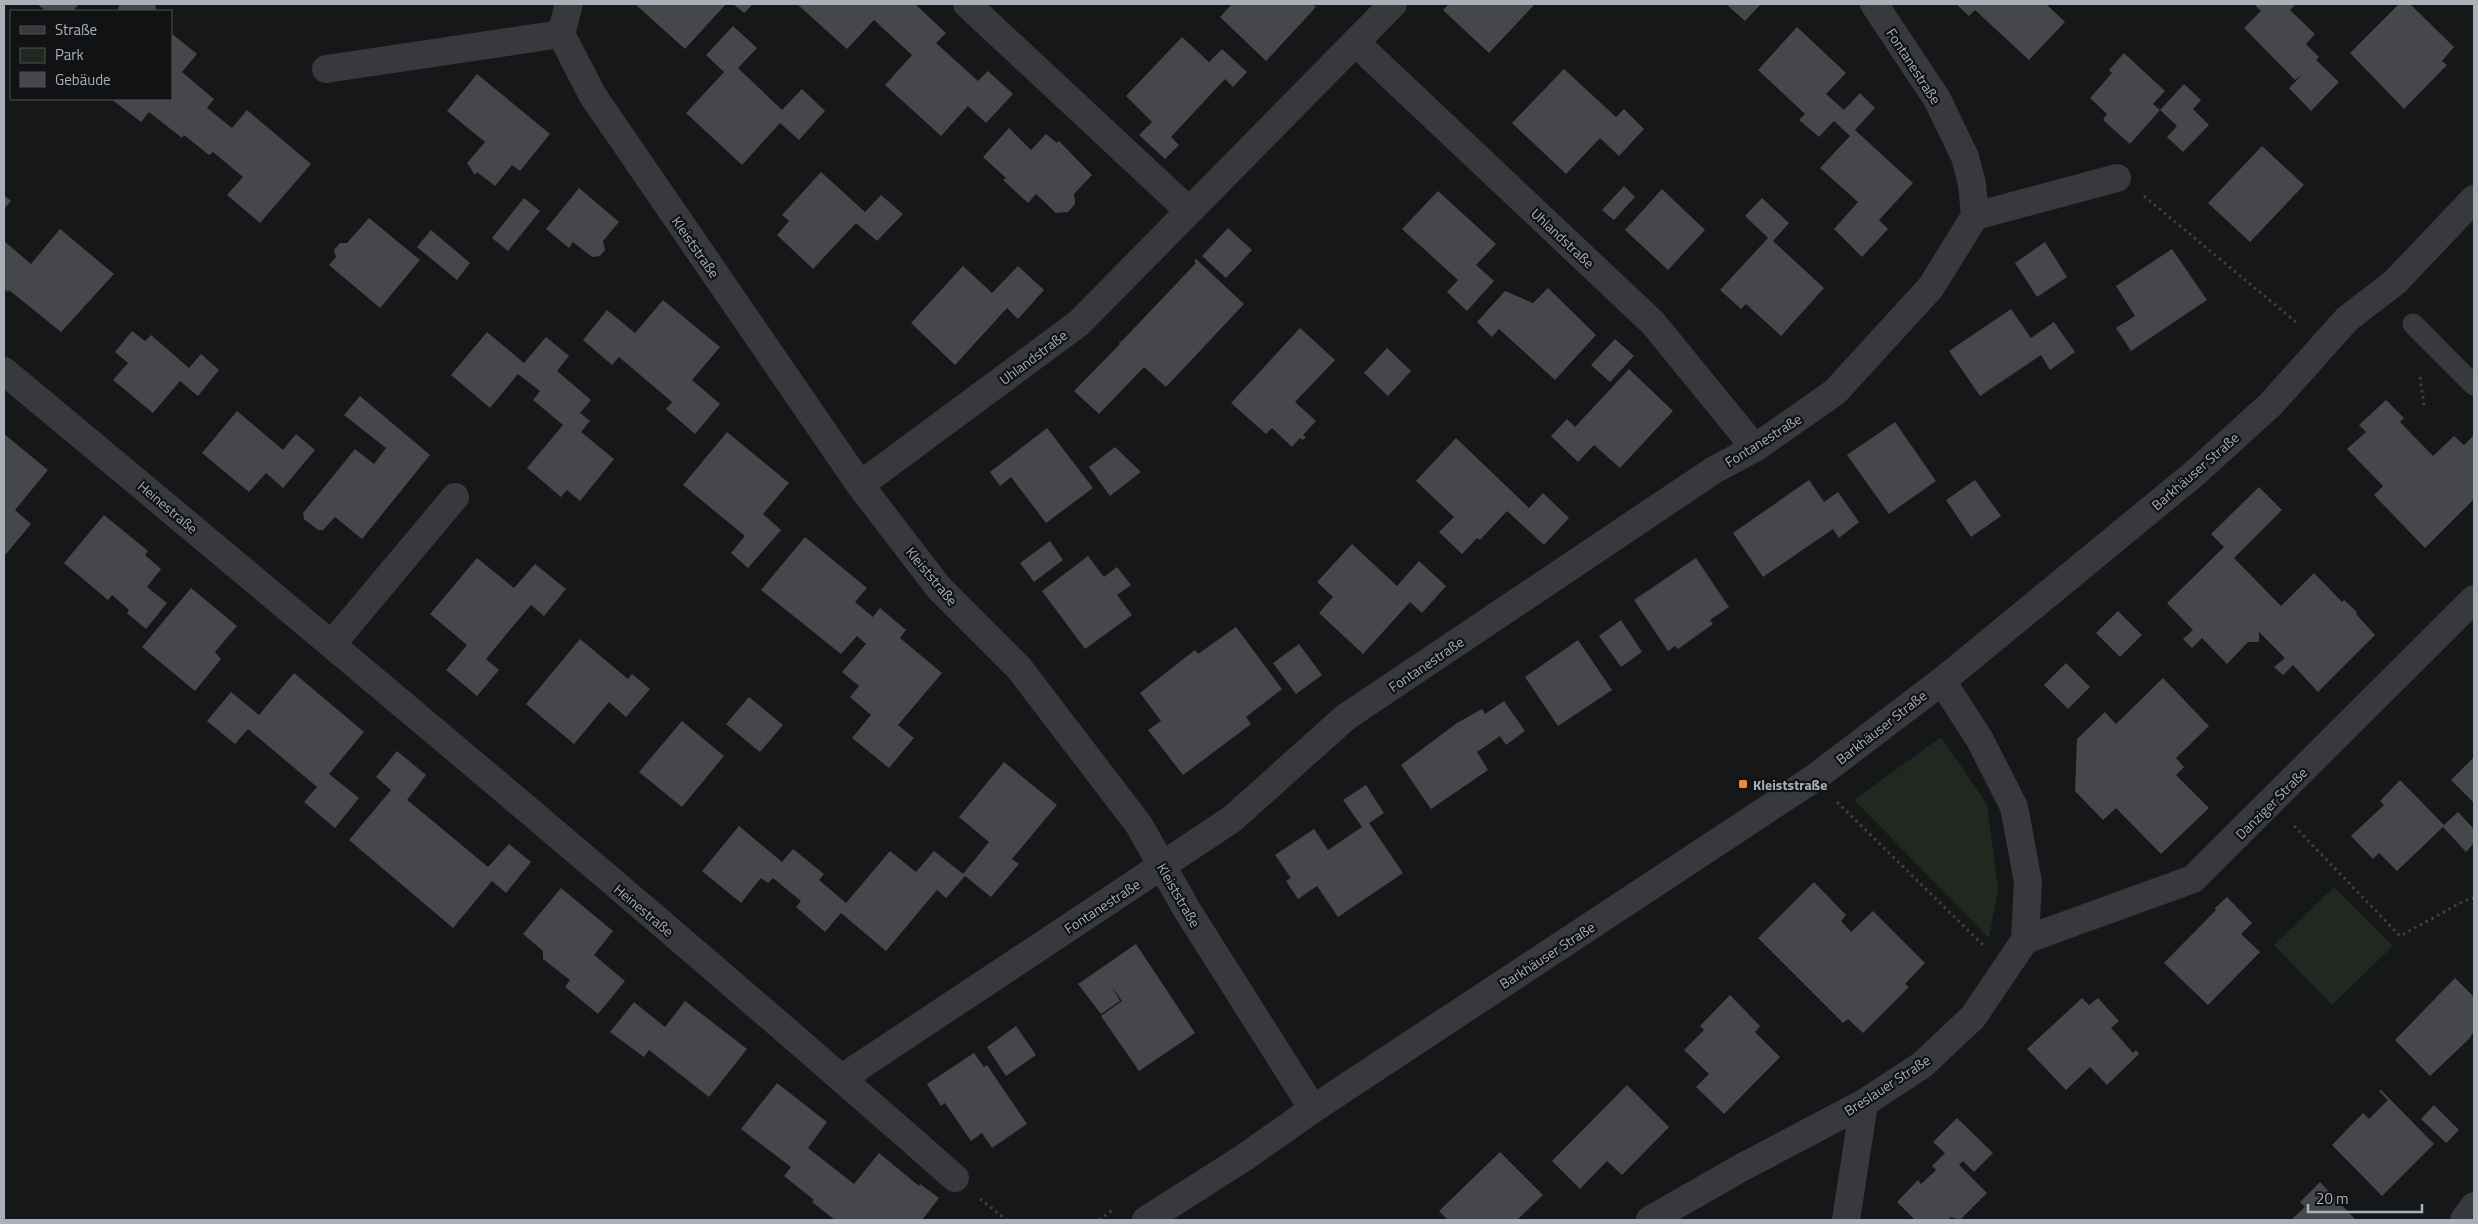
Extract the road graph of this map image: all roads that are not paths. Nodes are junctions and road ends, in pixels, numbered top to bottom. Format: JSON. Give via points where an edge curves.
{"nodes":[{"id":1,"x":569,"y":4,"type":"edge"},
{"id":2,"x":967,"y":4,"type":"edge"},
{"id":3,"x":1393,"y":4,"type":"edge"},
{"id":4,"x":1874,"y":4,"type":"edge"},
{"id":5,"x":561,"y":34,"type":"junction"},
{"id":6,"x":1356,"y":43,"type":"junction"},
{"id":7,"x":326,"y":69,"type":"dead end"},
{"id":8,"x":2117,"y":178,"type":"road end"},
{"id":9,"x":2474,"y":199,"type":"edge"},
{"id":10,"x":1188,"y":210,"type":"junction"},
{"id":11,"x":1975,"y":216,"type":"junction"},
{"id":12,"x":2413,"y":324,"type":"dead end"},
{"id":13,"x":4,"y":371,"type":"edge"},
{"id":14,"x":2474,"y":385,"type":"edge"},
{"id":15,"x":1755,"y":448,"type":"junction"},
{"id":16,"x":860,"y":485,"type":"junction"},
{"id":17,"x":455,"y":497,"type":"dead end"},
{"id":18,"x":2474,"y":599,"type":"edge"},
{"id":19,"x":332,"y":644,"type":"junction"},
{"id":20,"x":1942,"y":680,"type":"junction"},
{"id":21,"x":1162,"y":866,"type":"junction"},
{"id":22,"x":2025,"y":940,"type":"junction"},
{"id":23,"x":842,"y":1078,"type":"junction"},
{"id":24,"x":1864,"y":1103,"type":"junction"},
{"id":25,"x":1313,"y":1109,"type":"junction"},
{"id":26,"x":955,"y":1178,"type":"dead end"},
{"id":27,"x":2474,"y":1206,"type":"edge"},
{"id":28,"x":1146,"y":1220,"type":"edge"},
{"id":29,"x":1650,"y":1220,"type":"edge"},
{"id":30,"x":1846,"y":1220,"type":"edge"},
{"id":31,"x":2464,"y":1220,"type":"edge"}],
"edges":[{"from":1,"to":5,"type":"street"},
{"from":2,"to":10,"type":"street"},
{"from":3,"to":6,"type":"street","name":"Uhlandstraße"},
{"from":4,"to":11,"type":"street","name":"Fontanestraße","via":[[1937,99],[1961,149],[1972,184]]},
{"from":5,"to":7,"type":"street"},
{"from":5,"to":16,"type":"street","name":"Kleiststraße","via":[[592,96]]},
{"from":6,"to":10,"type":"street","name":"Uhlandstraße"},
{"from":6,"to":15,"type":"street","name":"Uhlandstraße","via":[[1653,323]]},
{"from":8,"to":11,"type":"street"},
{"from":9,"to":20,"type":"street","name":"Barkhäuser Straße","via":[[2395,282],[2347,319],[2270,404],[2202,466]]},
{"from":10,"to":16,"type":"street","name":"Uhlandstraße","via":[[1079,323]]},
{"from":11,"to":15,"type":"street","name":"Fontanestraße","via":[[1931,287],[1882,343],[1835,392]]},
{"from":12,"to":14,"type":"lane"},
{"from":13,"to":19,"type":"street","name":"Heinestraße"},
{"from":15,"to":21,"type":"street","name":"Fontanestraße","via":[[1714,470],[1346,717],[1232,819]]},
{"from":16,"to":21,"type":"street","name":"Kleiststraße","via":[[939,588],[1019,668],[1138,825]]},
{"from":17,"to":19,"type":"street"},
{"from":18,"to":22,"type":"street","name":"Danziger Straße","via":[[2193,879]]},
{"from":19,"to":23,"type":"street","name":"Heinestraße"},
{"from":20,"to":22,"type":"street","via":[[1980,740],[2014,806],[2028,882]]},
{"from":20,"to":25,"type":"street","name":"Barkhäuser Straße","via":[[1813,779]]},
{"from":21,"to":23,"type":"street","name":"Fontanestraße"},
{"from":21,"to":25,"type":"street","name":"Kleiststraße"},
{"from":22,"to":24,"type":"street","name":"Breslauer Straße","via":[[1973,1017],[1922,1065]]},
{"from":23,"to":26,"type":"street","name":"Heinestraße"},
{"from":24,"to":29,"type":"street","name":"Breslauer Straße"},
{"from":24,"to":30,"type":"street"},
{"from":25,"to":28,"type":"street","name":"Barkhäuser Straße"},
{"from":27,"to":31,"type":"street"}]}
